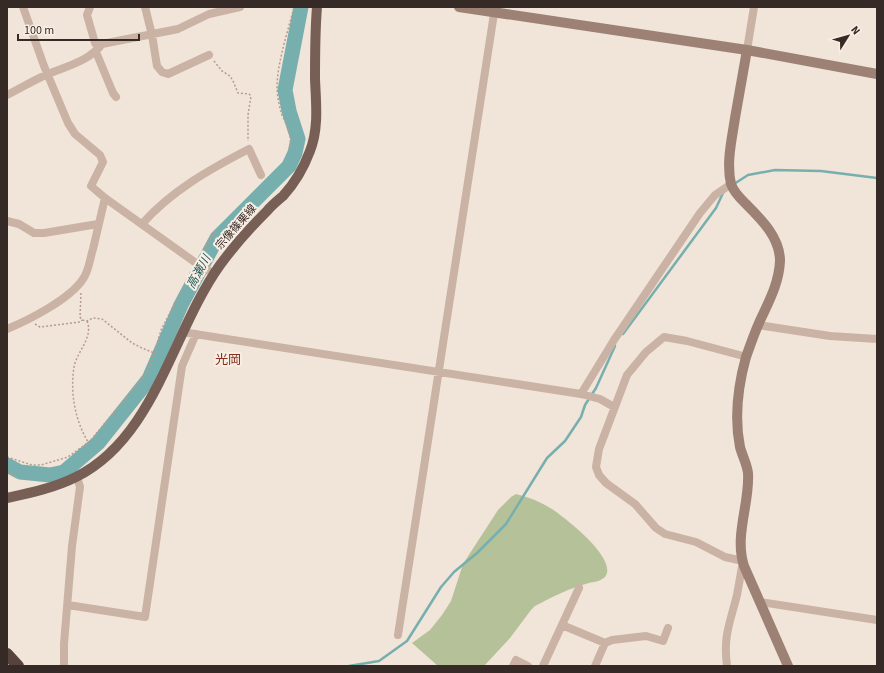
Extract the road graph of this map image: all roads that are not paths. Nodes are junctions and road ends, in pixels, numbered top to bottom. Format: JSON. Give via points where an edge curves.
{"nodes":[{"id":1,"x":23,"y":7,"type":"edge"},
{"id":2,"x":90,"y":7,"type":"edge"},
{"id":3,"x":144,"y":7,"type":"edge"},
{"id":4,"x":240,"y":7,"type":"edge"},
{"id":5,"x":317,"y":7,"type":"edge"},
{"id":6,"x":459,"y":7,"type":"edge"},
{"id":7,"x":754,"y":7,"type":"edge"},
{"id":8,"x":494,"y":10,"type":"edge"},
{"id":9,"x":207,"y":11,"type":"edge"},
{"id":10,"x":152,"y":35,"type":"junction"},
{"id":11,"x":98,"y":50,"type":"junction"},
{"id":12,"x":747,"y":50,"type":"junction"},
{"id":13,"x":209,"y":55,"type":"road end"},
{"id":14,"x":47,"y":74,"type":"junction"},
{"id":15,"x":877,"y":74,"type":"edge"},
{"id":16,"x":7,"y":96,"type":"edge"},
{"id":17,"x":116,"y":97,"type":"dead end"},
{"id":18,"x":261,"y":175,"type":"dead end"},
{"id":19,"x":731,"y":184,"type":"junction"},
{"id":20,"x":105,"y":198,"type":"junction"},
{"id":21,"x":7,"y":221,"type":"edge"},
{"id":22,"x":98,"y":224,"type":"junction"},
{"id":23,"x":142,"y":224,"type":"junction"},
{"id":24,"x":214,"y":274,"type":"junction"},
{"id":25,"x":758,"y":325,"type":"junction"},
{"id":26,"x":7,"y":329,"type":"edge"},
{"id":27,"x":182,"y":332,"type":"junction"},
{"id":28,"x":196,"y":334,"type":"junction"},
{"id":29,"x":877,"y":339,"type":"edge"},
{"id":30,"x":746,"y":357,"type":"junction"},
{"id":31,"x":439,"y":372,"type":"junction"},
{"id":32,"x":581,"y":394,"type":"junction"},
{"id":33,"x":614,"y":407,"type":"junction"},
{"id":34,"x":77,"y":477,"type":"junction"},
{"id":35,"x":7,"y":498,"type":"edge"},
{"id":36,"x":743,"y":561,"type":"junction"},
{"id":37,"x":578,"y":588,"type":"dead end"},
{"id":38,"x":760,"y":602,"type":"junction"},
{"id":39,"x":68,"y":605,"type":"junction"},
{"id":40,"x":877,"y":620,"type":"edge"},
{"id":41,"x":562,"y":625,"type":"junction"},
{"id":42,"x":668,"y":628,"type":"dead end"},
{"id":43,"x":398,"y":635,"type":"dead end"},
{"id":44,"x":605,"y":643,"type":"junction"},
{"id":45,"x":7,"y":654,"type":"edge"},
{"id":46,"x":18,"y":666,"type":"edge"},
{"id":47,"x":64,"y":666,"type":"edge"},
{"id":48,"x":513,"y":666,"type":"edge"},
{"id":49,"x":528,"y":666,"type":"edge"},
{"id":50,"x":543,"y":666,"type":"edge"},
{"id":51,"x":595,"y":666,"type":"edge"},
{"id":52,"x":727,"y":666,"type":"edge"},
{"id":53,"x":788,"y":666,"type":"edge"}],
"edges":[{"from":1,"to":14,"type":"street"},
{"from":2,"to":11,"type":"street","via":[[87,15]]},
{"from":3,"to":10,"type":"street"},
{"from":4,"to":9,"type":"street"},
{"from":5,"to":24,"type":"main road","name":"宗像篠栗線","via":[[316,114],[310,150],[301,170],[284,195],[243,236]]},
{"from":6,"to":8,"type":"street"},
{"from":7,"to":12,"type":"street"},
{"from":8,"to":12,"type":"street"},
{"from":8,"to":31,"type":"street"},
{"from":9,"to":10,"type":"street","via":[[178,29]]},
{"from":10,"to":11,"type":"street","via":[[102,44]]},
{"from":10,"to":13,"type":"street","via":[[157,66],[162,72],[168,74]]},
{"from":11,"to":14,"type":"street","via":[[78,62]]},
{"from":11,"to":17,"type":"street"},
{"from":12,"to":15,"type":"street"},
{"from":12,"to":19,"type":"street","via":[[729,156]]},
{"from":14,"to":16,"type":"street"},
{"from":14,"to":20,"type":"street","via":[[75,134],[100,155],[103,162],[91,186]]},
{"from":18,"to":23,"type":"street","via":[[248,149],[196,179],[155,210]]},
{"from":19,"to":25,"type":"street","via":[[736,195],[770,231],[780,259],[779,276],[774,292]]},
{"from":19,"to":32,"type":"street","via":[[715,195],[700,213],[614,340]]},
{"from":20,"to":22,"type":"street"},
{"from":20,"to":23,"type":"street"},
{"from":21,"to":22,"type":"street","via":[[34,232],[44,233]]},
{"from":22,"to":26,"type":"street","via":[[84,278],[50,307]]},
{"from":23,"to":24,"type":"street","via":[[196,264]]},
{"from":24,"to":27,"type":"main road","name":"宗像篠栗線"},
{"from":25,"to":29,"type":"street","via":[[830,336]]},
{"from":25,"to":30,"type":"street"},
{"from":27,"to":28,"type":"street"},
{"from":27,"to":34,"type":"main road","name":"宗像篠栗線","via":[[171,360],[148,404],[127,434],[105,457]]},
{"from":28,"to":31,"type":"street"},
{"from":28,"to":39,"type":"street","via":[[182,366],[145,617]]},
{"from":30,"to":33,"type":"street","via":[[687,340],[664,337],[646,352],[627,375]]},
{"from":30,"to":36,"type":"street","via":[[738,398],[737,423],[740,446],[748,472],[742,530]]},
{"from":31,"to":32,"type":"street"},
{"from":31,"to":43,"type":"street"},
{"from":32,"to":33,"type":"street","via":[[600,399]]},
{"from":33,"to":36,"type":"street","via":[[599,449],[596,467],[599,475],[635,504],[656,528],[665,534],[696,542],[725,557]]},
{"from":34,"to":35,"type":"main road","name":"宗像篠栗線"},
{"from":34,"to":39,"type":"street","via":[[80,487]]},
{"from":36,"to":38,"type":"street"},
{"from":36,"to":52,"type":"street","via":[[726,635]]},
{"from":37,"to":41,"type":"street"},
{"from":38,"to":40,"type":"street"},
{"from":38,"to":53,"type":"street"},
{"from":39,"to":47,"type":"street"},
{"from":41,"to":44,"type":"street"},
{"from":41,"to":50,"type":"street"},
{"from":42,"to":44,"type":"street","via":[[663,641],[646,636]]},
{"from":44,"to":51,"type":"street"},
{"from":45,"to":46,"type":"highway"},
{"from":48,"to":49,"type":"street","via":[[516,660]]}]}
